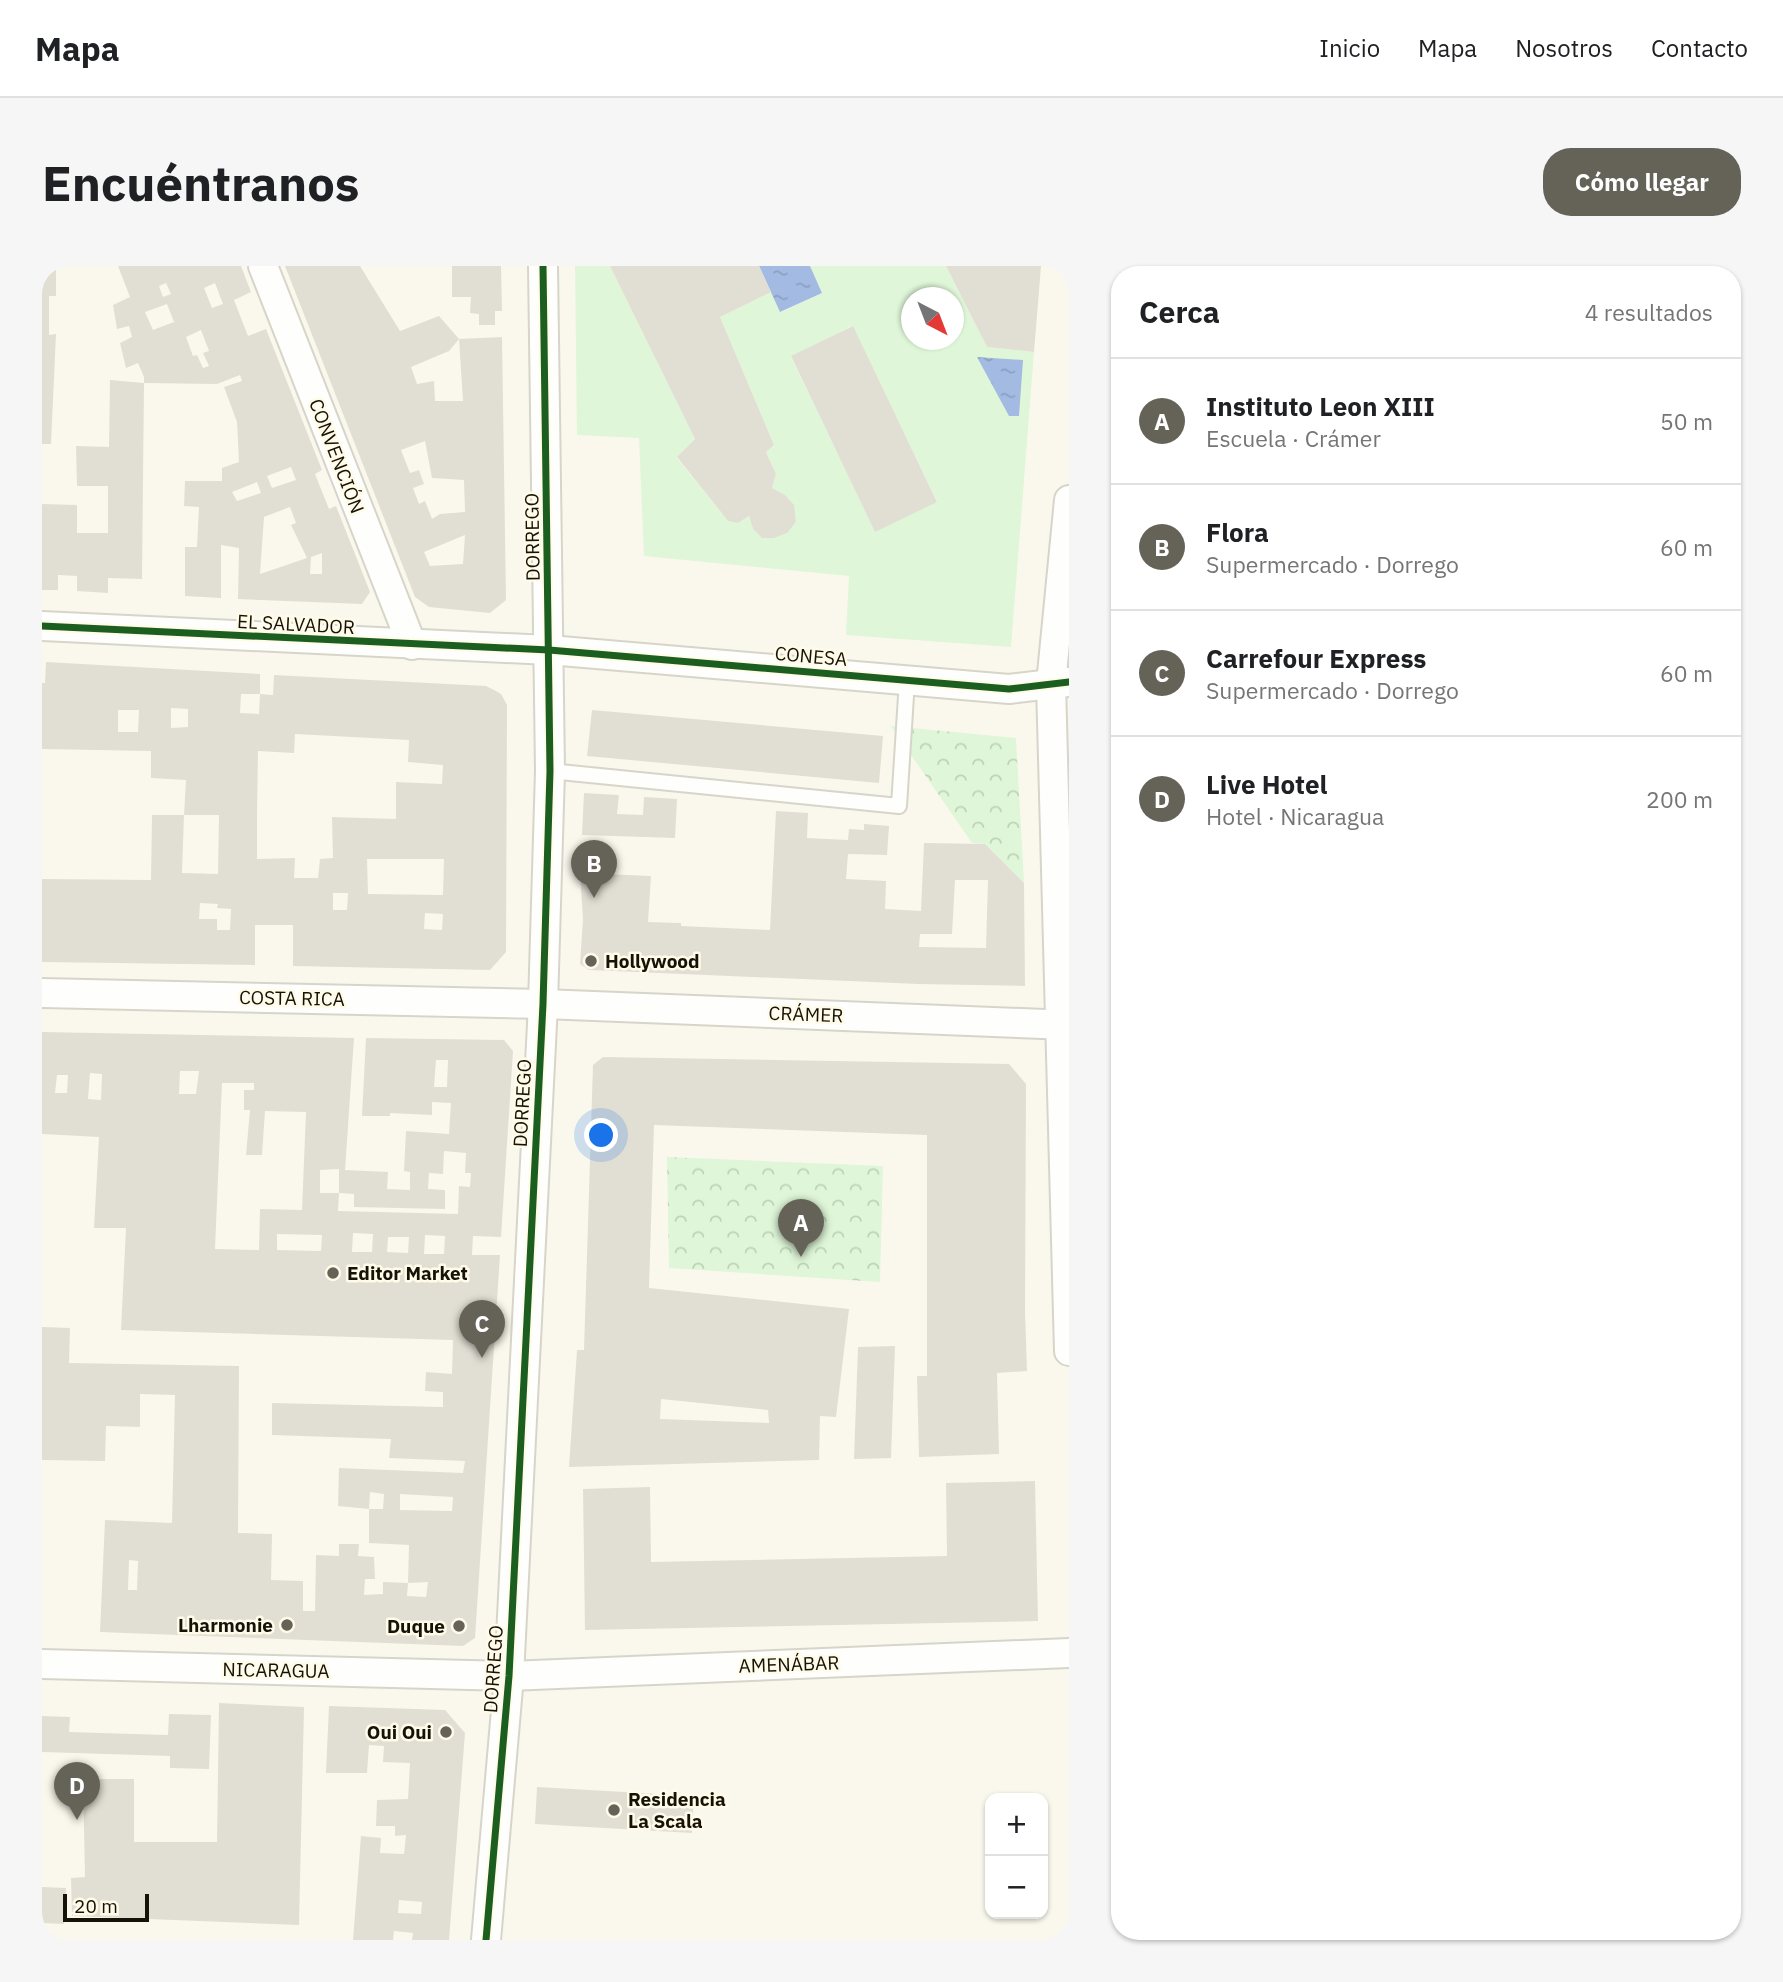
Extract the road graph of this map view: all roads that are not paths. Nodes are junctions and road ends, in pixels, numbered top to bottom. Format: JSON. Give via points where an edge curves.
{"nodes":[{"id":1,"x":262,"y":266,"type":"edge"},
{"id":2,"x":543,"y":266,"type":"edge"},
{"id":3,"x":1069,"y":500,"type":"edge"},
{"id":4,"x":42,"y":626,"type":"edge"},
{"id":5,"x":412,"y":645,"type":"junction"},
{"id":6,"x":549,"y":650,"type":"junction"},
{"id":7,"x":907,"y":680,"type":"junction"},
{"id":8,"x":1060,"y":683,"type":"edge"},
{"id":9,"x":550,"y":771,"type":"junction"},
{"id":10,"x":42,"y":993,"type":"edge"},
{"id":11,"x":543,"y":1004,"type":"junction"},
{"id":12,"x":1064,"y":1025,"type":"edge"},
{"id":13,"x":1069,"y":1351,"type":"edge"},
{"id":14,"x":1069,"y":1653,"type":"edge"},
{"id":15,"x":42,"y":1664,"type":"edge"},
{"id":16,"x":509,"y":1676,"type":"junction"},
{"id":17,"x":486,"y":1940,"type":"edge"}],
"edges":[{"from":1,"to":5,"type":"street","name":"CONVENCIÓN"},
{"from":2,"to":6,"type":"street","name":"DORREGO"},
{"from":3,"to":8,"type":"street"},
{"from":4,"to":5,"type":"street","name":"EL SALVADOR"},
{"from":5,"to":6,"type":"street","name":"EL SALVADOR"},
{"from":6,"to":7,"type":"street","name":"CONESA"},
{"from":6,"to":9,"type":"street","name":"DORREGO"},
{"from":7,"to":8,"type":"street","name":"CONESA","via":[[1009,689]]},
{"from":7,"to":9,"type":"lane","via":[[899,806]]},
{"from":8,"to":12,"type":"street"},
{"from":9,"to":11,"type":"street","name":"DORREGO"},
{"from":10,"to":11,"type":"street","name":"COSTA RICA"},
{"from":11,"to":12,"type":"street","name":"CRÁMER"},
{"from":11,"to":16,"type":"street","name":"DORREGO"},
{"from":12,"to":13,"type":"street"},
{"from":14,"to":16,"type":"street","name":"AMENÁBAR"},
{"from":15,"to":16,"type":"street","name":"NICARAGUA"},
{"from":16,"to":17,"type":"street","name":"DORREGO"}]}
